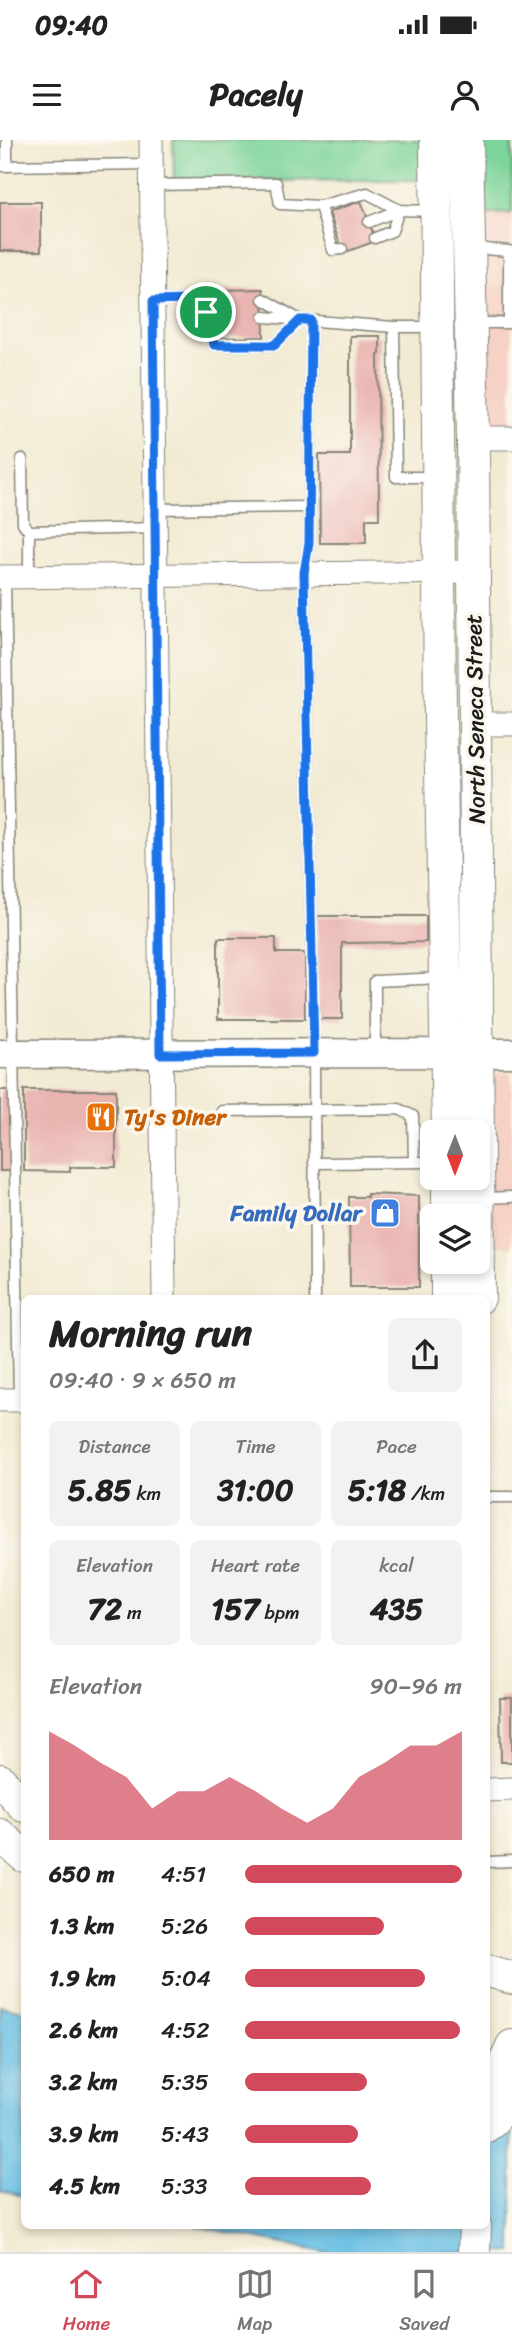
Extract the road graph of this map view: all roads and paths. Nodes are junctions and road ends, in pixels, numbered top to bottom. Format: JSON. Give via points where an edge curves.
{"nodes":[{"id":1,"x":7,"y":140,"type":"edge"},
{"id":2,"x":151,"y":140,"type":"edge"},
{"id":3,"x":436,"y":140,"type":"edge"},
{"id":4,"x":467,"y":140,"type":"edge"},
{"id":5,"x":4,"y":166,"type":"edge"},
{"id":6,"x":151,"y":174,"type":"junction"},
{"id":7,"x":320,"y":206,"type":"junction"},
{"id":8,"x":399,"y":210,"type":"junction"},
{"id":9,"x":437,"y":211,"type":"junction"},
{"id":10,"x":369,"y":222,"type":"dead end"},
{"id":11,"x":375,"y":238,"type":"dead end"},
{"id":12,"x":469,"y":247,"type":"junction"},
{"id":13,"x":342,"y":249,"type":"dead end"},
{"id":14,"x":511,"y":251,"type":"edge"},
{"id":15,"x":221,"y":299,"type":"dead end"},
{"id":16,"x":263,"y":299,"type":"dead end"},
{"id":17,"x":153,"y":301,"type":"junction"},
{"id":18,"x":206,"y":312,"type":"junction"},
{"id":19,"x":264,"y":317,"type":"dead end"},
{"id":20,"x":221,"y":318,"type":"dead end"},
{"id":21,"x":305,"y":320,"type":"junction"},
{"id":22,"x":470,"y":323,"type":"junction"},
{"id":23,"x":511,"y":323,"type":"edge"},
{"id":24,"x":394,"y":327,"type":"junction"},
{"id":25,"x":437,"y":327,"type":"junction"},
{"id":26,"x":473,"y":438,"type":"junction"},
{"id":27,"x":512,"y":438,"type":"edge"},
{"id":28,"x":22,"y":459,"type":"dead end"},
{"id":29,"x":438,"y":477,"type":"junction"},
{"id":30,"x":310,"y":507,"type":"junction"},
{"id":31,"x":156,"y":519,"type":"junction"},
{"id":32,"x":29,"y":531,"type":"junction"},
{"id":33,"x":438,"y":572,"type":"junction"},
{"id":34,"x":473,"y":572,"type":"junction"},
{"id":35,"x":304,"y":573,"type":"junction"},
{"id":36,"x":157,"y":575,"type":"junction"},
{"id":37,"x":3,"y":577,"type":"edge"},
{"id":38,"x":29,"y":577,"type":"junction"},
{"id":39,"x":476,"y":724,"type":"junction"},
{"id":40,"x":512,"y":724,"type":"edge"},
{"id":41,"x":445,"y":978,"type":"junction"},
{"id":42,"x":447,"y":1052,"type":"junction"},
{"id":43,"x":314,"y":1053,"type":"junction"},
{"id":44,"x":375,"y":1053,"type":"junction"},
{"id":45,"x":478,"y":1053,"type":"junction"},
{"id":46,"x":512,"y":1053,"type":"edge"},
{"id":47,"x":7,"y":1054,"type":"edge"},
{"id":48,"x":160,"y":1054,"type":"junction"},
{"id":49,"x":314,"y":1110,"type":"junction"},
{"id":50,"x":222,"y":1111,"type":"dead end"},
{"id":51,"x":448,"y":1120,"type":"edge"},
{"id":52,"x":414,"y":1162,"type":"junction"},
{"id":53,"x":420,"y":1162,"type":"edge"},
{"id":54,"x":314,"y":1163,"type":"junction"},
{"id":55,"x":512,"y":1197,"type":"edge"},
{"id":56,"x":479,"y":1198,"type":"junction"},
{"id":57,"x":447,"y":1274,"type":"edge"},
{"id":58,"x":164,"y":1295,"type":"edge"},
{"id":59,"x":314,"y":1295,"type":"edge"},
{"id":60,"x":447,"y":1295,"type":"edge"},
{"id":61,"x":479,"y":1295,"type":"edge"},
{"id":62,"x":15,"y":1400,"type":"edge"},
{"id":63,"x":512,"y":1496,"type":"edge"},
{"id":64,"x":490,"y":1497,"type":"edge"},
{"id":65,"x":0,"y":1780,"type":"edge"},
{"id":66,"x":490,"y":1790,"type":"edge"},
{"id":67,"x":512,"y":1790,"type":"edge"},
{"id":68,"x":21,"y":1803,"type":"edge"},
{"id":69,"x":0,"y":1835,"type":"edge"},
{"id":70,"x":21,"y":1853,"type":"edge"},
{"id":71,"x":512,"y":1861,"type":"edge"},
{"id":72,"x":490,"y":1862,"type":"edge"},
{"id":73,"x":490,"y":1971,"type":"edge"},
{"id":74,"x":512,"y":1978,"type":"edge"},
{"id":75,"x":509,"y":2051,"type":"edge"},
{"id":76,"x":490,"y":2122,"type":"edge"},
{"id":77,"x":475,"y":2229,"type":"edge"},
{"id":78,"x":474,"y":2252,"type":"edge"}],
"edges":[{"from":1,"to":5,"type":"lane"},
{"from":2,"to":6,"type":"street"},
{"from":3,"to":9,"type":"main road","name":"North Seneca Street"},
{"from":4,"to":12,"type":"main road","name":"North Seneca Street"},
{"from":5,"to":6,"type":"lane"},
{"from":6,"to":7,"type":"lane","via":[[276,183],[280,204]]},
{"from":6,"to":17,"type":"street"},
{"from":7,"to":8,"type":"lane","via":[[368,193]]},
{"from":7,"to":13,"type":"lane","via":[[333,235],[333,250]]},
{"from":8,"to":9,"type":"lane"},
{"from":8,"to":10,"type":"lane"},
{"from":8,"to":11,"type":"lane","via":[[392,231]]},
{"from":9,"to":25,"type":"main road","name":"North Seneca Street"},
{"from":12,"to":14,"type":"lane"},
{"from":12,"to":22,"type":"main road","name":"North Seneca Street"},
{"from":14,"to":23,"type":"lane"},
{"from":15,"to":18,"type":"lane"},
{"from":16,"to":21,"type":"lane"},
{"from":17,"to":18,"type":"lane","via":[[186,300]]},
{"from":17,"to":31,"type":"street"},
{"from":18,"to":20,"type":"lane"},
{"from":18,"to":21,"type":"lane","via":[[214,345],[275,345]]},
{"from":19,"to":21,"type":"lane"},
{"from":21,"to":24,"type":"lane"},
{"from":21,"to":30,"type":"lane"},
{"from":22,"to":23,"type":"lane"},
{"from":22,"to":26,"type":"main road","name":"North Seneca Street"},
{"from":24,"to":25,"type":"lane"},
{"from":24,"to":29,"type":"lane","via":[[396,477]]},
{"from":25,"to":29,"type":"main road","name":"North Seneca Street"},
{"from":26,"to":27,"type":"street"},
{"from":26,"to":34,"type":"main road","name":"North Seneca Street"},
{"from":28,"to":32,"type":"lane","via":[[23,523]]},
{"from":29,"to":33,"type":"main road","name":"North Seneca Street"},
{"from":30,"to":31,"type":"lane"},
{"from":30,"to":35,"type":"lane"},
{"from":31,"to":32,"type":"lane"},
{"from":31,"to":36,"type":"street"},
{"from":32,"to":38,"type":"lane"},
{"from":33,"to":34,"type":"street"},
{"from":33,"to":35,"type":"street"},
{"from":33,"to":41,"type":"main road","name":"North Seneca Street"},
{"from":34,"to":39,"type":"main road","name":"North Seneca Street"},
{"from":35,"to":36,"type":"street"},
{"from":35,"to":43,"type":"lane"},
{"from":36,"to":38,"type":"street"},
{"from":36,"to":48,"type":"street"},
{"from":37,"to":38,"type":"street"},
{"from":37,"to":47,"type":"lane"},
{"from":39,"to":40,"type":"street"},
{"from":39,"to":45,"type":"main road","name":"North Seneca Street"},
{"from":41,"to":42,"type":"main road","name":"North Seneca Street"},
{"from":41,"to":44,"type":"lane","via":[[375,981]]},
{"from":42,"to":44,"type":"street"},
{"from":42,"to":45,"type":"street"},
{"from":42,"to":51,"type":"main road","name":"North Seneca Street"},
{"from":43,"to":44,"type":"street"},
{"from":43,"to":48,"type":"street"},
{"from":43,"to":49,"type":"lane"},
{"from":45,"to":46,"type":"street"},
{"from":45,"to":56,"type":"main road","name":"North Seneca Street"},
{"from":47,"to":48,"type":"street"},
{"from":47,"to":62,"type":"lane"},
{"from":48,"to":58,"type":"street"},
{"from":49,"to":50,"type":"lane"},
{"from":49,"to":52,"type":"lane","via":[[399,1109],[413,1116]]},
{"from":49,"to":54,"type":"lane"},
{"from":52,"to":53,"type":"lane"},
{"from":52,"to":54,"type":"lane"},
{"from":54,"to":59,"type":"lane"},
{"from":55,"to":56,"type":"lane"},
{"from":56,"to":61,"type":"main road","name":"North Seneca Street"},
{"from":57,"to":60,"type":"main road"},
{"from":63,"to":64,"type":"lane"},
{"from":65,"to":68,"type":"main road"},
{"from":66,"to":67,"type":"street"},
{"from":69,"to":70,"type":"main road"},
{"from":71,"to":72,"type":"lane"},
{"from":73,"to":74,"type":"main road"},
{"from":75,"to":76,"type":"main road","via":[[498,2079],[496,2117]]},
{"from":77,"to":78,"type":"main road"}]}
